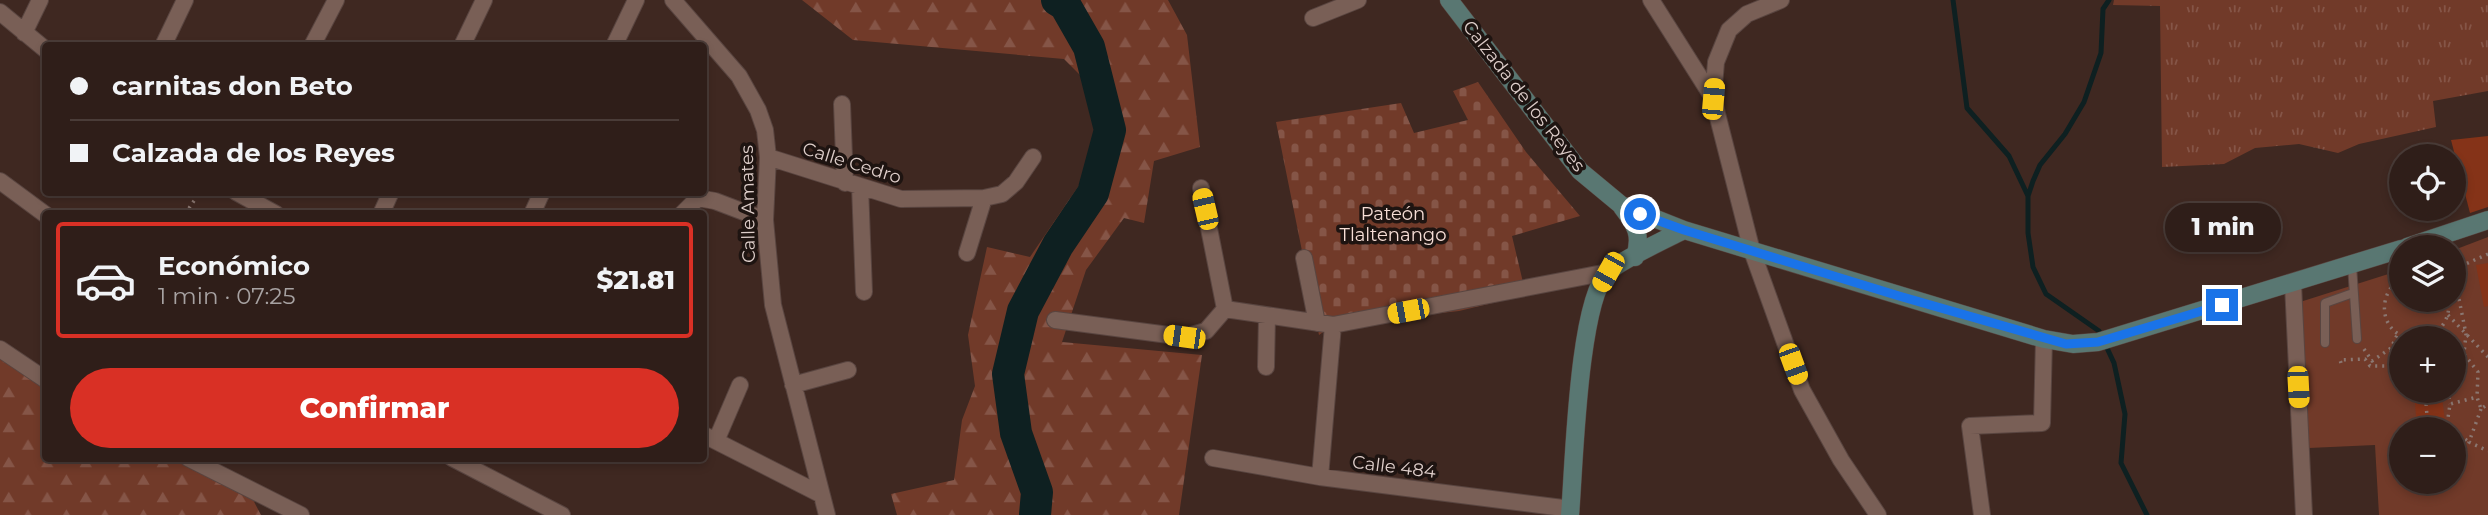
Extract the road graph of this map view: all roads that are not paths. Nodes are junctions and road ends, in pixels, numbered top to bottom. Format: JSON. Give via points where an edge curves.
{"nodes":[{"id":1,"x":40,"y":0,"type":"edge"},
{"id":2,"x":186,"y":0,"type":"edge"},
{"id":3,"x":336,"y":0,"type":"edge"},
{"id":4,"x":484,"y":0,"type":"edge"},
{"id":5,"x":636,"y":0,"type":"edge"},
{"id":6,"x":673,"y":0,"type":"edge"},
{"id":7,"x":1358,"y":0,"type":"edge"},
{"id":8,"x":1449,"y":0,"type":"edge"},
{"id":9,"x":1651,"y":0,"type":"edge"},
{"id":10,"x":1781,"y":0,"type":"edge"},
{"id":11,"x":0,"y":12,"type":"edge"},
{"id":12,"x":1313,"y":18,"type":"dead end"},
{"id":13,"x":24,"y":33,"type":"junction"},
{"id":14,"x":165,"y":42,"type":"edge"},
{"id":15,"x":314,"y":42,"type":"edge"},
{"id":16,"x":465,"y":42,"type":"edge"},
{"id":17,"x":616,"y":42,"type":"edge"},
{"id":18,"x":42,"y":47,"type":"edge"},
{"id":19,"x":1713,"y":99,"type":"junction"},
{"id":20,"x":842,"y":104,"type":"dead end"},
{"id":21,"x":768,"y":157,"type":"junction"},
{"id":22,"x":1033,"y":157,"type":"dead end"},
{"id":23,"x":0,"y":181,"type":"edge"},
{"id":24,"x":853,"y":184,"type":"junction"},
{"id":25,"x":1201,"y":188,"type":"dead end"},
{"id":26,"x":243,"y":196,"type":"edge"},
{"id":27,"x":984,"y":198,"type":"junction"},
{"id":28,"x":1621,"y":205,"type":"junction"},
{"id":29,"x":269,"y":210,"type":"edge"},
{"id":30,"x":686,"y":210,"type":"edge"},
{"id":31,"x":42,"y":212,"type":"edge"},
{"id":32,"x":765,"y":220,"type":"junction"},
{"id":33,"x":2488,"y":220,"type":"edge"},
{"id":34,"x":1684,"y":230,"type":"junction"},
{"id":35,"x":2443,"y":235,"type":"edge"},
{"id":36,"x":967,"y":253,"type":"dead end"},
{"id":37,"x":2389,"y":253,"type":"edge"},
{"id":38,"x":1754,"y":256,"type":"junction"},
{"id":39,"x":1635,"y":257,"type":"junction"},
{"id":40,"x":1304,"y":258,"type":"dead end"},
{"id":41,"x":2352,"y":265,"type":"junction"},
{"id":42,"x":1608,"y":272,"type":"junction"},
{"id":43,"x":2293,"y":284,"type":"junction"},
{"id":44,"x":864,"y":292,"type":"dead end"},
{"id":45,"x":2353,"y":293,"type":"junction"},
{"id":46,"x":1225,"y":309,"type":"junction"},
{"id":47,"x":1267,"y":316,"type":"junction"},
{"id":48,"x":1055,"y":320,"type":"dead end"},
{"id":49,"x":1325,"y":324,"type":"junction"},
{"id":50,"x":2044,"y":339,"type":"junction"},
{"id":51,"x":2357,"y":339,"type":"dead end"},
{"id":52,"x":2325,"y":343,"type":"dead end"},
{"id":53,"x":0,"y":349,"type":"edge"},
{"id":54,"x":1266,"y":367,"type":"dead end"},
{"id":55,"x":848,"y":370,"type":"dead end"},
{"id":56,"x":42,"y":377,"type":"edge"},
{"id":57,"x":740,"y":385,"type":"dead end"},
{"id":58,"x":793,"y":385,"type":"junction"},
{"id":59,"x":710,"y":438,"type":"edge"},
{"id":60,"x":1213,"y":458,"type":"dead end"},
{"id":61,"x":196,"y":462,"type":"edge"},
{"id":62,"x":460,"y":462,"type":"edge"},
{"id":63,"x":1320,"y":477,"type":"junction"},
{"id":64,"x":820,"y":494,"type":"junction"},
{"id":65,"x":1571,"y":512,"type":"edge"},
{"id":66,"x":301,"y":515,"type":"edge"},
{"id":67,"x":562,"y":515,"type":"edge"},
{"id":68,"x":827,"y":515,"type":"edge"},
{"id":69,"x":1878,"y":515,"type":"edge"},
{"id":70,"x":1982,"y":515,"type":"edge"},
{"id":71,"x":2304,"y":515,"type":"edge"}],
"edges":[{"from":1,"to":13,"type":"street"},
{"from":2,"to":14,"type":"street"},
{"from":3,"to":15,"type":"street"},
{"from":4,"to":16,"type":"street"},
{"from":5,"to":17,"type":"street"},
{"from":6,"to":21,"type":"street","name":"Calle Amates","via":[[739,76],[758,110]]},
{"from":7,"to":12,"type":"street"},
{"from":8,"to":28,"type":"street","name":"Calzada de los Reyes","via":[[1580,171]]},
{"from":9,"to":19,"type":"street"},
{"from":10,"to":19,"type":"street","via":[[1747,14],[1729,30],[1716,62]]},
{"from":11,"to":13,"type":"street"},
{"from":13,"to":18,"type":"street"},
{"from":19,"to":38,"type":"street"},
{"from":20,"to":24,"type":"street"},
{"from":21,"to":24,"type":"street","name":"Calle Cedro"},
{"from":21,"to":32,"type":"street","name":"Calle Amates"},
{"from":22,"to":27,"type":"street","name":"Calle Cedro","via":[[1002,194]]},
{"from":23,"to":31,"type":"street"},
{"from":24,"to":27,"type":"street","name":"Calle Cedro","via":[[901,199]]},
{"from":24,"to":44,"type":"street"},
{"from":25,"to":46,"type":"street"},
{"from":26,"to":29,"type":"street"},
{"from":27,"to":36,"type":"street"},
{"from":28,"to":34,"type":"street","name":"Calzada de los Reyes"},
{"from":28,"to":39,"type":"street","via":[[1637,226]]},
{"from":30,"to":32,"type":"street","via":[[698,198]]},
{"from":32,"to":58,"type":"street","name":"Calle Amates","via":[[773,305]]},
{"from":33,"to":35,"type":"street"},
{"from":34,"to":38,"type":"street","name":"Calzada de los Reyes"},
{"from":34,"to":39,"type":"street"},
{"from":37,"to":41,"type":"street","name":"Calzada de los Reyes"},
{"from":38,"to":50,"type":"street","name":"Calzada de los Reyes"},
{"from":38,"to":69,"type":"street","via":[[1802,390]]},
{"from":39,"to":42,"type":"street"},
{"from":40,"to":49,"type":"street"},
{"from":41,"to":43,"type":"street","name":"Calzada de los Reyes"},
{"from":41,"to":45,"type":"lane"},
{"from":42,"to":49,"type":"street"},
{"from":42,"to":65,"type":"street","via":[[1592,307],[1586,336]]},
{"from":43,"to":50,"type":"street","name":"Calzada de los Reyes","via":[[2098,342],[2066,344]]},
{"from":43,"to":71,"type":"street"},
{"from":45,"to":51,"type":"lane"},
{"from":45,"to":52,"type":"lane","via":[[2325,303]]},
{"from":46,"to":47,"type":"street"},
{"from":46,"to":48,"type":"street","via":[[1206,331],[1184,337]]},
{"from":47,"to":49,"type":"street"},
{"from":47,"to":54,"type":"street"},
{"from":49,"to":63,"type":"street"},
{"from":50,"to":70,"type":"street","via":[[2042,423],[1970,426]]},
{"from":53,"to":56,"type":"street"},
{"from":55,"to":58,"type":"street"},
{"from":57,"to":59,"type":"street"},
{"from":58,"to":64,"type":"street","name":"Calle Amates"},
{"from":59,"to":64,"type":"street"},
{"from":60,"to":63,"type":"street","name":"Calle 484"},
{"from":61,"to":66,"type":"street"},
{"from":62,"to":67,"type":"street"},
{"from":63,"to":65,"type":"street","name":"Calle 484"},
{"from":64,"to":68,"type":"street","name":"Calle Amates"}]}
